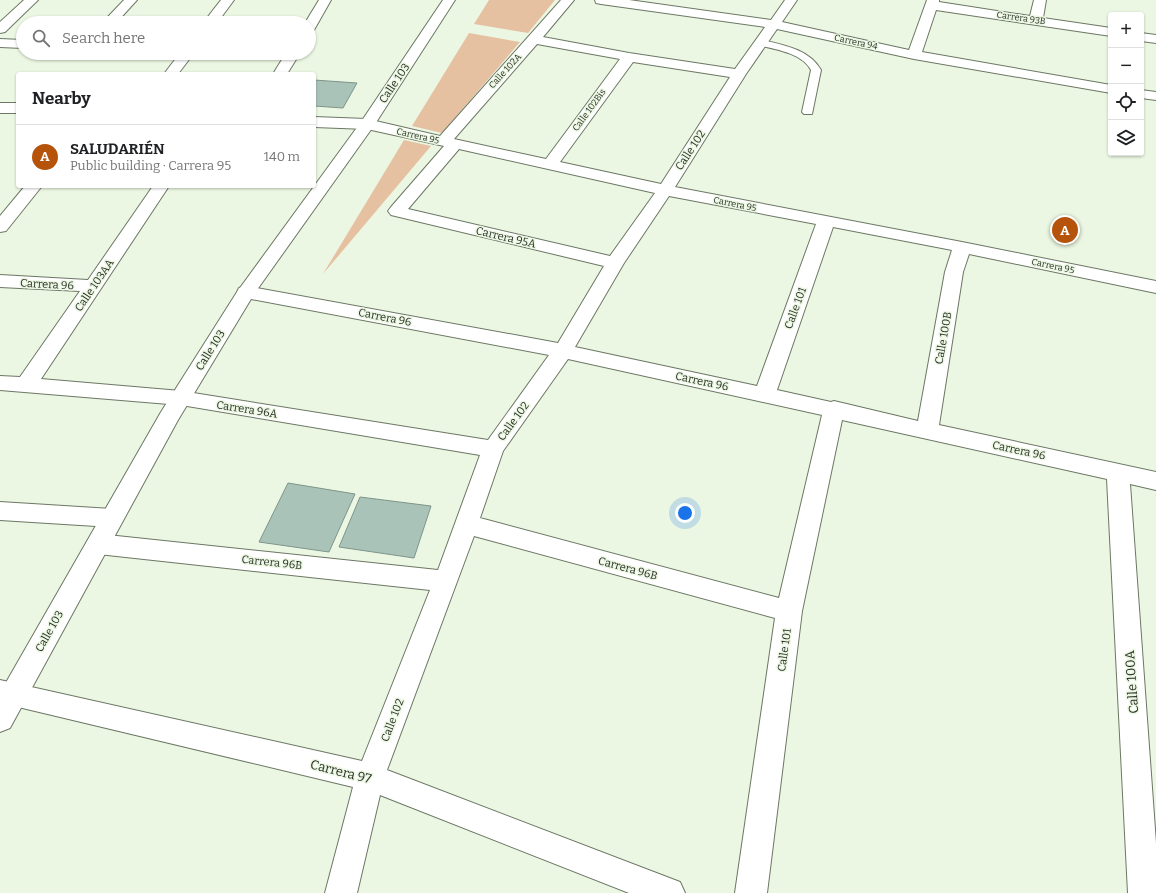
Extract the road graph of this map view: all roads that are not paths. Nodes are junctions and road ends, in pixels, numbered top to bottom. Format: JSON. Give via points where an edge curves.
{"nodes":[{"id":1,"x":32,"y":0,"type":"edge"},
{"id":2,"x":131,"y":0,"type":"edge"},
{"id":3,"x":228,"y":0,"type":"edge"},
{"id":4,"x":325,"y":0,"type":"edge"},
{"id":5,"x":449,"y":0,"type":"edge"},
{"id":6,"x":568,"y":0,"type":"edge"},
{"id":7,"x":601,"y":0,"type":"edge"},
{"id":8,"x":791,"y":0,"type":"edge"},
{"id":9,"x":1040,"y":0,"type":"edge"},
{"id":10,"x":932,"y":3,"type":"edge"},
{"id":11,"x":116,"y":16,"type":"edge"},
{"id":12,"x":215,"y":16,"type":"edge"},
{"id":13,"x":316,"y":16,"type":"edge"},
{"id":14,"x":1036,"y":20,"type":"junction"},
{"id":15,"x":773,"y":24,"type":"junction"},
{"id":16,"x":0,"y":29,"type":"edge"},
{"id":17,"x":1108,"y":32,"type":"edge"},
{"id":18,"x":1144,"y":37,"type":"edge"},
{"id":19,"x":534,"y":39,"type":"junction"},
{"id":20,"x":1156,"y":39,"type":"edge"},
{"id":21,"x":0,"y":43,"type":"edge"},
{"id":22,"x":762,"y":43,"type":"junction"},
{"id":23,"x":16,"y":44,"type":"edge"},
{"id":24,"x":914,"y":54,"type":"junction"},
{"id":25,"x":628,"y":57,"type":"junction"},
{"id":26,"x":182,"y":60,"type":"edge"},
{"id":27,"x":289,"y":60,"type":"edge"},
{"id":28,"x":173,"y":72,"type":"edge"},
{"id":29,"x":281,"y":72,"type":"edge"},
{"id":30,"x":739,"y":74,"type":"junction"},
{"id":31,"x":1108,"y":88,"type":"edge"},
{"id":32,"x":1144,"y":94,"type":"edge"},
{"id":33,"x":1156,"y":96,"type":"edge"},
{"id":34,"x":0,"y":108,"type":"edge"},
{"id":35,"x":16,"y":108,"type":"edge"},
{"id":36,"x":808,"y":112,"type":"dead end"},
{"id":37,"x":316,"y":122,"type":"edge"},
{"id":38,"x":366,"y":124,"type":"junction"},
{"id":39,"x":449,"y":143,"type":"junction"},
{"id":40,"x":550,"y":164,"type":"junction"},
{"id":41,"x":32,"y":188,"type":"edge"},
{"id":42,"x":161,"y":188,"type":"edge"},
{"id":43,"x":665,"y":190,"type":"junction"},
{"id":44,"x":397,"y":211,"type":"joint"},
{"id":45,"x":826,"y":222,"type":"junction"},
{"id":46,"x":0,"y":227,"type":"edge"},
{"id":47,"x":962,"y":247,"type":"junction"},
{"id":48,"x":615,"y":263,"type":"junction"},
{"id":49,"x":0,"y":281,"type":"edge"},
{"id":50,"x":93,"y":286,"type":"junction"},
{"id":51,"x":1156,"y":287,"type":"edge"},
{"id":52,"x":246,"y":292,"type":"junction"},
{"id":53,"x":563,"y":351,"type":"junction"},
{"id":54,"x":0,"y":383,"type":"edge"},
{"id":55,"x":26,"y":385,"type":"junction"},
{"id":56,"x":764,"y":394,"type":"junction"},
{"id":57,"x":181,"y":398,"type":"junction"},
{"id":58,"x":834,"y":409,"type":"junction"},
{"id":59,"x":927,"y":430,"type":"junction"},
{"id":60,"x":493,"y":448,"type":"junction"},
{"id":61,"x":1118,"y":472,"type":"junction"},
{"id":62,"x":1156,"y":480,"type":"edge"},
{"id":63,"x":0,"y":511,"type":"edge"},
{"id":64,"x":112,"y":518,"type":"junction"},
{"id":65,"x":466,"y":524,"type":"junction"},
{"id":66,"x":98,"y":544,"type":"junction"},
{"id":67,"x":446,"y":581,"type":"junction"},
{"id":68,"x":789,"y":611,"type":"junction"},
{"id":69,"x":7,"y":693,"type":"edge"},
{"id":70,"x":0,"y":719,"type":"edge"},
{"id":71,"x":370,"y":777,"type":"junction"},
{"id":72,"x":341,"y":893,"type":"edge"},
{"id":73,"x":669,"y":893,"type":"edge"},
{"id":74,"x":751,"y":893,"type":"edge"},
{"id":75,"x":1144,"y":893,"type":"edge"}],
"edges":[{"from":1,"to":16,"type":"street"},
{"from":2,"to":11,"type":"street"},
{"from":3,"to":12,"type":"street"},
{"from":4,"to":13,"type":"street"},
{"from":5,"to":38,"type":"street","name":"Calle 103"},
{"from":6,"to":19,"type":"street","name":"Calle 102A"},
{"from":7,"to":15,"type":"street","name":"Carrera 94"},
{"from":8,"to":15,"type":"street","name":"Calle 102"},
{"from":9,"to":14,"type":"street"},
{"from":10,"to":14,"type":"street","name":"Carrera 93B"},
{"from":10,"to":24,"type":"street"},
{"from":14,"to":17,"type":"street","name":"Carrera 93B"},
{"from":15,"to":22,"type":"street","name":"Calle 102"},
{"from":15,"to":24,"type":"street","name":"Carrera 94"},
{"from":18,"to":20,"type":"street"},
{"from":19,"to":25,"type":"street"},
{"from":19,"to":39,"type":"street","name":"Calle 102A"},
{"from":21,"to":23,"type":"street"},
{"from":22,"to":30,"type":"street","name":"Calle 102"},
{"from":22,"to":36,"type":"lane","via":[[812,62],[816,70]]},
{"from":24,"to":31,"type":"street","name":"Carrera 94"},
{"from":25,"to":30,"type":"street"},
{"from":25,"to":40,"type":"street","name":"Calle 102Bis"},
{"from":26,"to":28,"type":"street"},
{"from":27,"to":29,"type":"street"},
{"from":30,"to":43,"type":"street","name":"Calle 102"},
{"from":32,"to":33,"type":"street"},
{"from":34,"to":35,"type":"street"},
{"from":37,"to":38,"type":"street","name":"Carrera 95"},
{"from":38,"to":39,"type":"street","name":"Carrera 95"},
{"from":38,"to":52,"type":"street","name":"Calle 103"},
{"from":39,"to":40,"type":"street","name":"Carrera 95"},
{"from":39,"to":44,"type":"street","name":"Calle 102A"},
{"from":40,"to":43,"type":"street","name":"Carrera 95"},
{"from":41,"to":46,"type":"street"},
{"from":42,"to":50,"type":"street","name":"Calle 103AA"},
{"from":43,"to":45,"type":"street","name":"Carrera 95"},
{"from":43,"to":48,"type":"street","name":"Calle 102"},
{"from":44,"to":48,"type":"street","name":"Carrera 95A"},
{"from":45,"to":47,"type":"street","name":"Carrera 95"},
{"from":45,"to":56,"type":"street","name":"Calle 101"},
{"from":47,"to":51,"type":"street","name":"Carrera 95"},
{"from":47,"to":59,"type":"street","name":"Calle 100B","via":[[954,272]]},
{"from":48,"to":53,"type":"street","name":"Calle 102"},
{"from":49,"to":50,"type":"street","name":"Carrera 96"},
{"from":50,"to":55,"type":"street","name":"Calle 103AA"},
{"from":52,"to":53,"type":"street","name":"Carrera 96"},
{"from":52,"to":57,"type":"street","name":"Calle 103"},
{"from":53,"to":56,"type":"street","name":"Carrera 96"},
{"from":53,"to":60,"type":"street","name":"Calle 102"},
{"from":54,"to":55,"type":"street","name":"Carrera 96A"},
{"from":55,"to":57,"type":"street","name":"Carrera 96A"},
{"from":56,"to":58,"type":"street","name":"Carrera 96"},
{"from":57,"to":60,"type":"street","name":"Carrera 96A"},
{"from":57,"to":64,"type":"street","name":"Calle 103"},
{"from":58,"to":59,"type":"street","name":"Carrera 96"},
{"from":58,"to":68,"type":"street","name":"Calle 101"},
{"from":59,"to":61,"type":"street","name":"Carrera 96"},
{"from":60,"to":65,"type":"street","name":"Calle 102"},
{"from":61,"to":62,"type":"street","name":"Carrera 96"},
{"from":61,"to":75,"type":"street","name":"Calle 100A"},
{"from":63,"to":64,"type":"street"},
{"from":64,"to":66,"type":"street","name":"Calle 103"},
{"from":65,"to":67,"type":"street","name":"Calle 102"},
{"from":65,"to":68,"type":"street","name":"Carrera 96B"},
{"from":66,"to":67,"type":"street","name":"Carrera 96B"},
{"from":66,"to":69,"type":"street","name":"Calle 103"},
{"from":67,"to":71,"type":"street","name":"Calle 102"},
{"from":68,"to":74,"type":"street","name":"Calle 101"},
{"from":69,"to":70,"type":"street","name":"Calle 103"},
{"from":69,"to":71,"type":"street","name":"Carrera 97"},
{"from":71,"to":72,"type":"street","name":"Calle 102"},
{"from":71,"to":73,"type":"street","name":"Carrera 97"}]}
